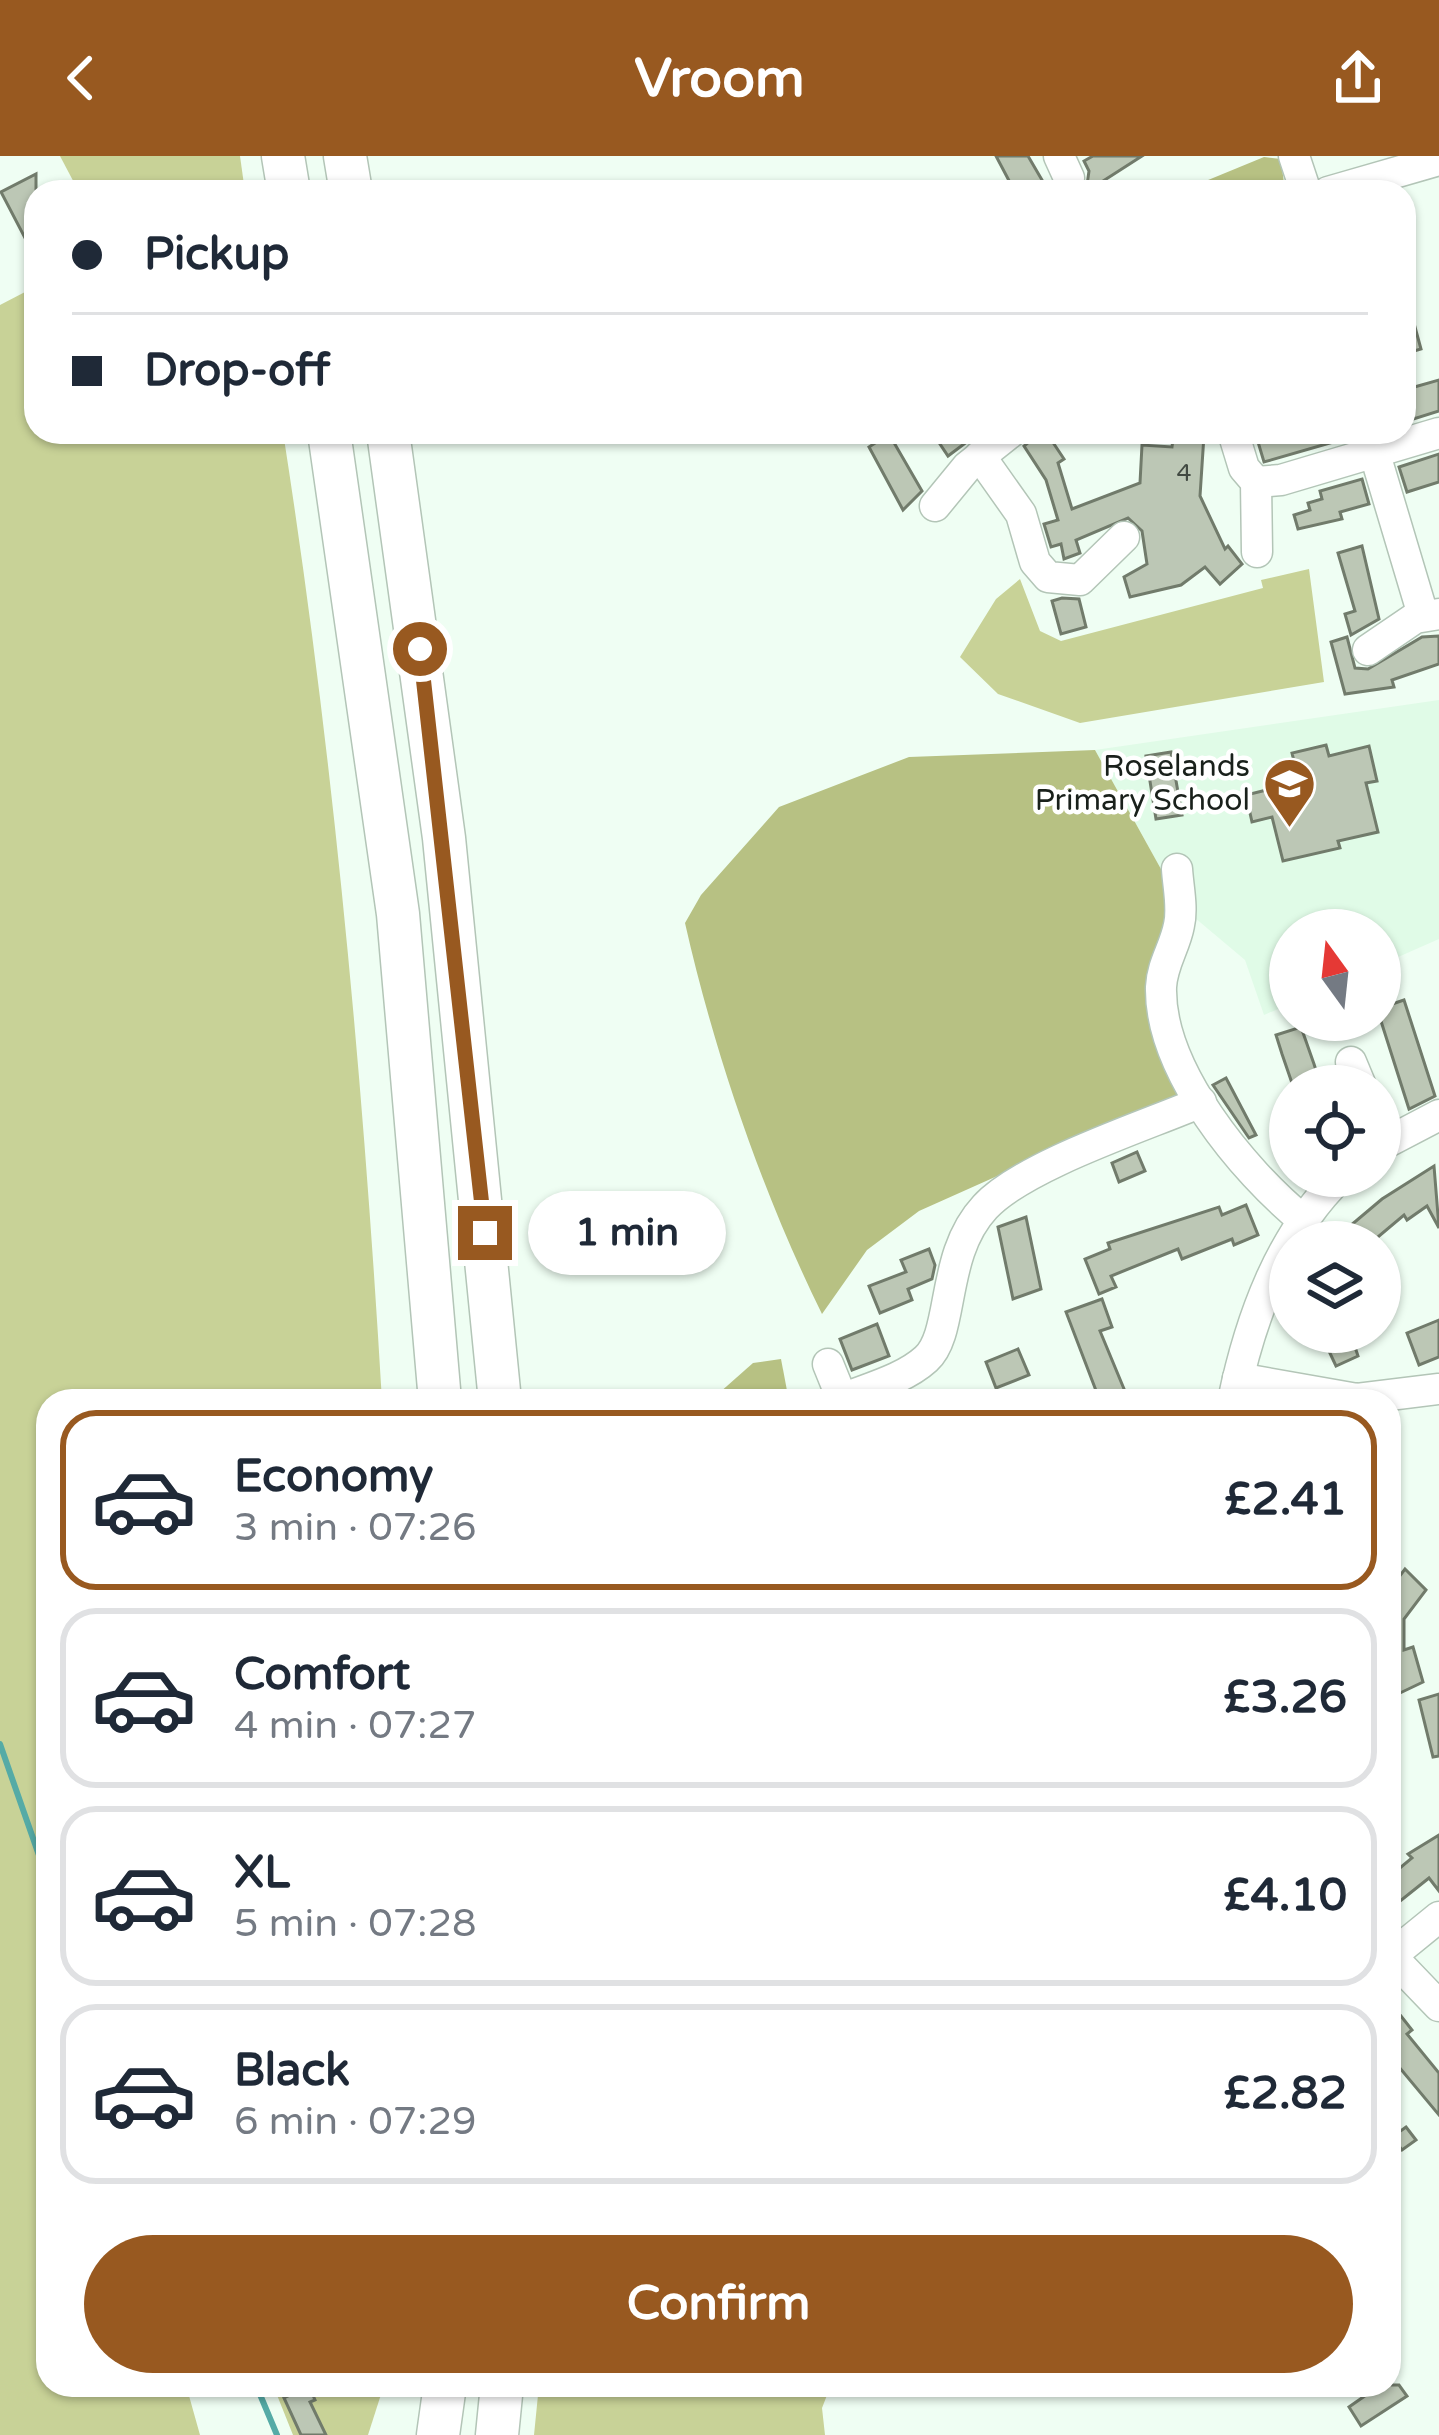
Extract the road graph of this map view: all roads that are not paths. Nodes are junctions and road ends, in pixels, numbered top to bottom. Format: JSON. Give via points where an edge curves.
{"nodes":[{"id":1,"x":1439,"y":160,"type":"edge"},
{"id":2,"x":1370,"y":180,"type":"edge"},
{"id":3,"x":331,"y":444,"type":"edge"},
{"id":4,"x":390,"y":444,"type":"edge"},
{"id":5,"x":996,"y":444,"type":"edge"},
{"id":6,"x":1237,"y":444,"type":"edge"},
{"id":7,"x":1399,"y":444,"type":"edge"},
{"id":8,"x":1374,"y":451,"type":"junction"},
{"id":9,"x":980,"y":456,"type":"junction"},
{"id":10,"x":1256,"y":482,"type":"junction"},
{"id":11,"x":934,"y":506,"type":"dead end"},
{"id":12,"x":1124,"y":537,"type":"dead end"},
{"id":13,"x":1257,"y":552,"type":"dead end"},
{"id":14,"x":1431,"y":614,"type":"edge"},
{"id":15,"x":1368,"y":650,"type":"dead end"},
{"id":16,"x":1177,"y":869,"type":"dead end"},
{"id":17,"x":1201,"y":1102,"type":"junction"},
{"id":18,"x":1439,"y":1115,"type":"edge"},
{"id":19,"x":1401,"y":1132,"type":"edge"},
{"id":20,"x":1323,"y":1197,"type":"edge"},
{"id":21,"x":1304,"y":1220,"type":"junction"},
{"id":22,"x":828,"y":1364,"type":"dead end"},
{"id":23,"x":439,"y":1389,"type":"edge"},
{"id":24,"x":499,"y":1389,"type":"edge"},
{"id":25,"x":838,"y":1389,"type":"edge"},
{"id":26,"x":868,"y":1389,"type":"edge"},
{"id":27,"x":1235,"y":1389,"type":"edge"},
{"id":28,"x":1439,"y":1389,"type":"edge"},
{"id":29,"x":1401,"y":1394,"type":"edge"},
{"id":30,"x":1439,"y":1917,"type":"edge"},
{"id":31,"x":1401,"y":1946,"type":"edge"},
{"id":32,"x":1401,"y":1966,"type":"edge"},
{"id":33,"x":1439,"y":2006,"type":"edge"},
{"id":34,"x":443,"y":2397,"type":"edge"},
{"id":35,"x":501,"y":2397,"type":"edge"},
{"id":36,"x":438,"y":2435,"type":"edge"},
{"id":37,"x":497,"y":2435,"type":"edge"}],
"edges":[{"from":1,"to":2,"type":"street"},
{"from":3,"to":23,"type":"highway","via":[[398,914]]},
{"from":4,"to":24,"type":"highway","via":[[445,838]]},
{"from":5,"to":9,"type":"street"},
{"from":6,"to":10,"type":"street"},
{"from":7,"to":8,"type":"street"},
{"from":8,"to":10,"type":"street"},
{"from":8,"to":14,"type":"street"},
{"from":9,"to":11,"type":"street"},
{"from":9,"to":12,"type":"street","via":[[1014,502],[1048,577],[1080,580]]},
{"from":10,"to":13,"type":"street"},
{"from":14,"to":15,"type":"street"},
{"from":16,"to":17,"type":"street","via":[[1181,921],[1163,972],[1162,1005]]},
{"from":17,"to":21,"type":"street","via":[[1236,1158]]},
{"from":17,"to":26,"type":"street","via":[[999,1194],[962,1239],[931,1355]]},
{"from":18,"to":19,"type":"street"},
{"from":20,"to":21,"type":"street"},
{"from":21,"to":27,"type":"street","via":[[1276,1266]]},
{"from":22,"to":25,"type":"street"},
{"from":28,"to":29,"type":"street"},
{"from":30,"to":31,"type":"street"},
{"from":32,"to":33,"type":"street"},
{"from":34,"to":36,"type":"highway"},
{"from":35,"to":37,"type":"highway"}]}
